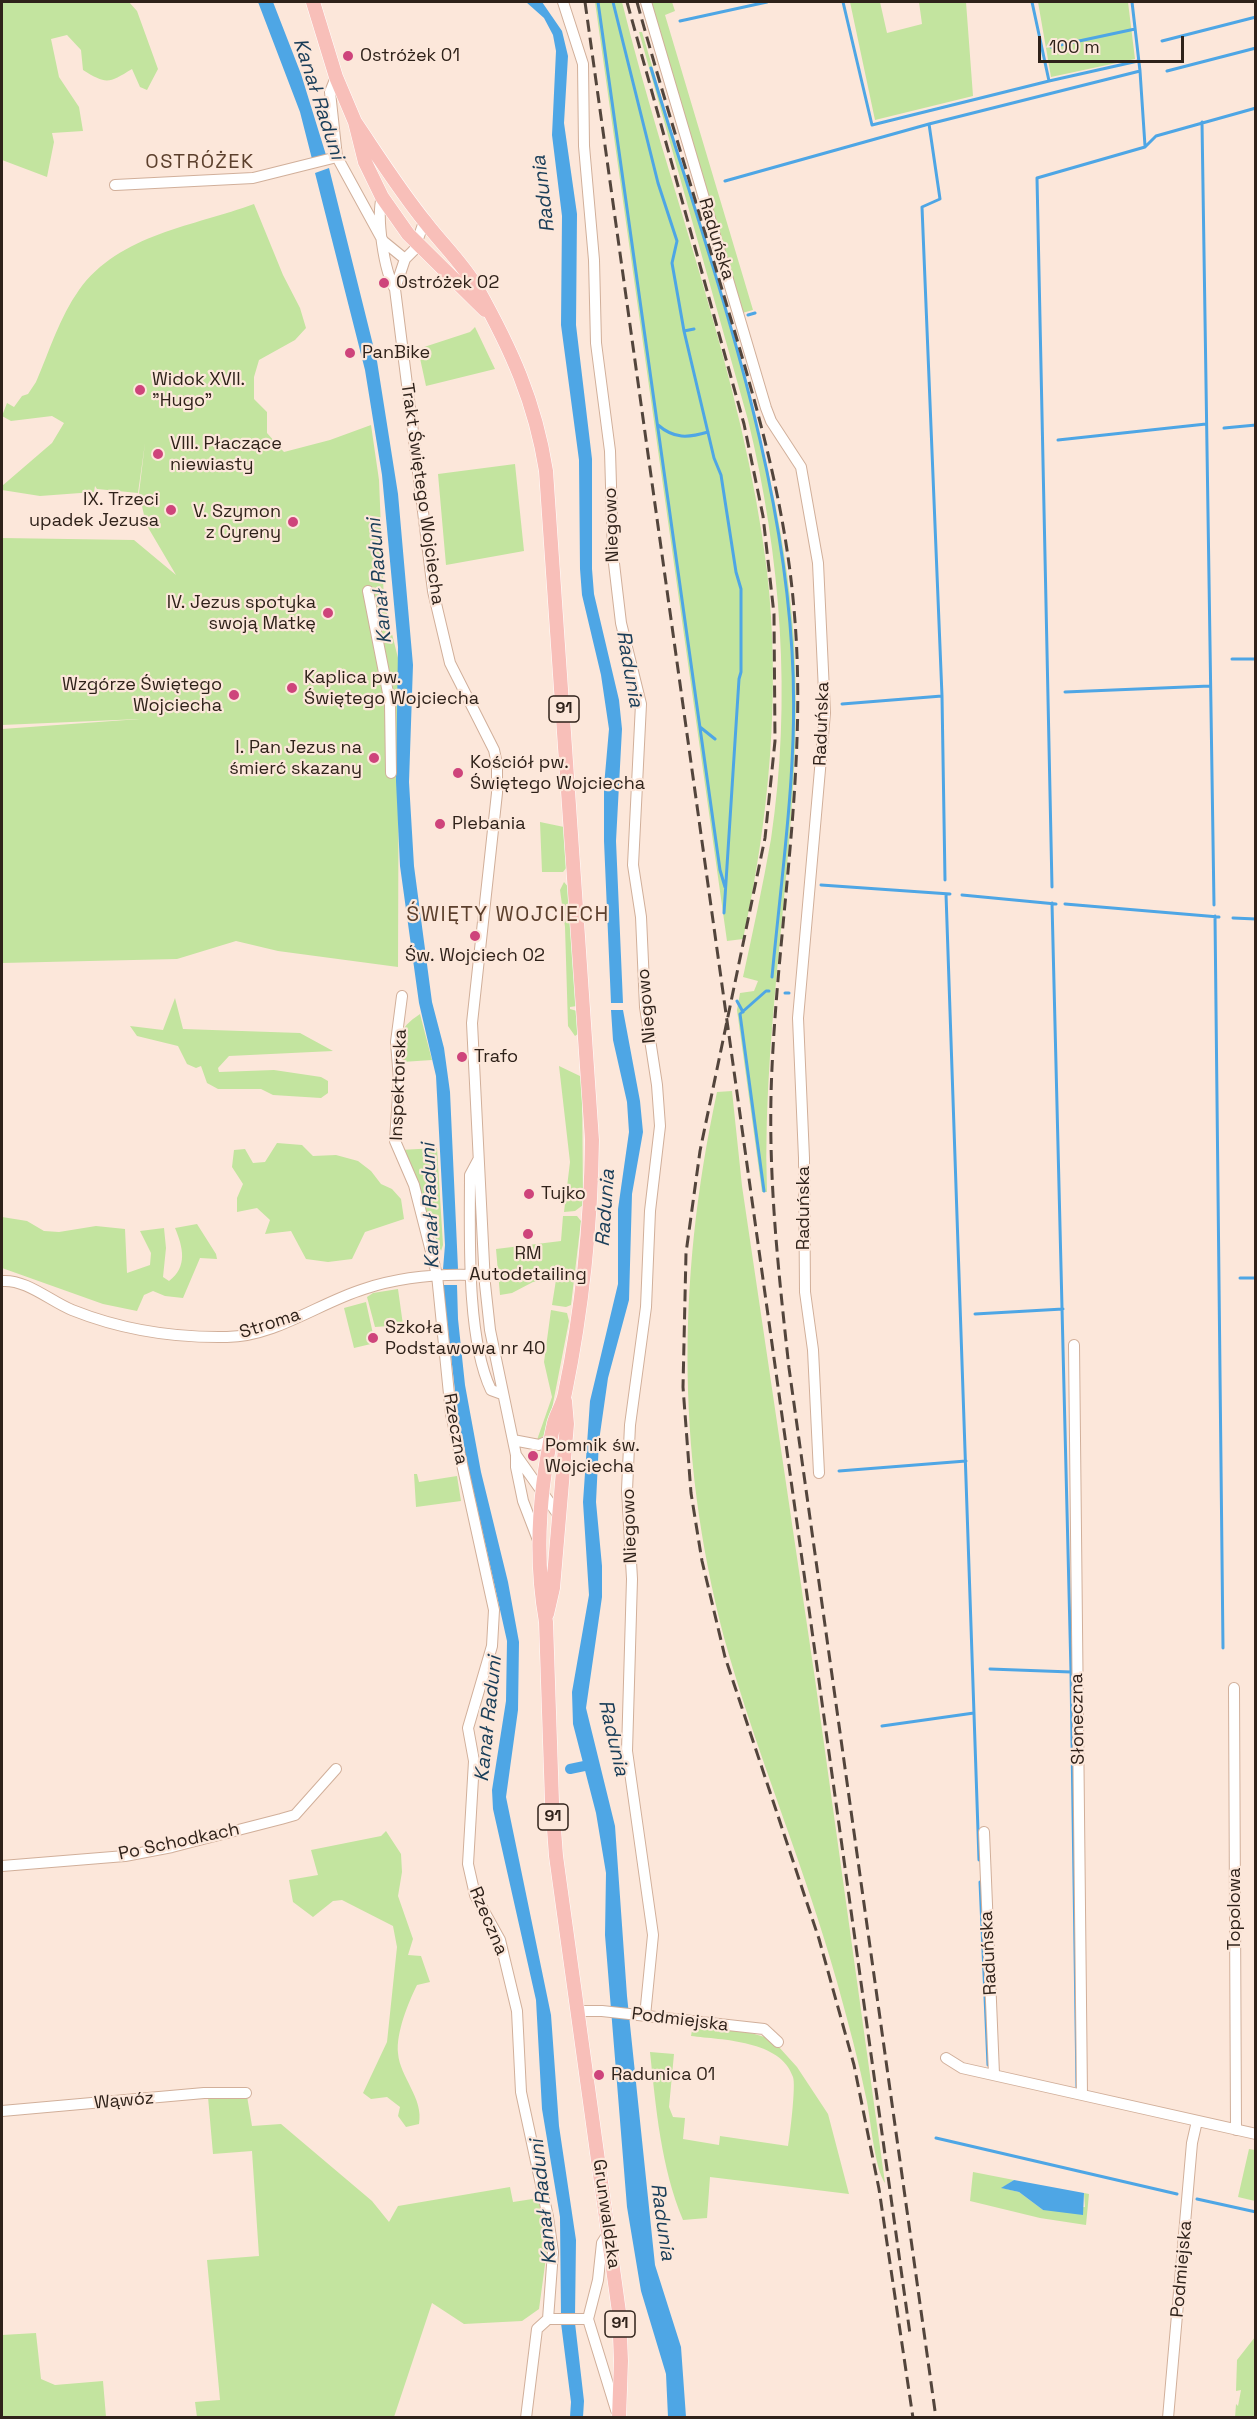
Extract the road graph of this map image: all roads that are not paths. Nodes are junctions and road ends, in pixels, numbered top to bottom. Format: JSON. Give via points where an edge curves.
{"nodes":[{"id":1,"x":313,"y":2,"type":"edge"},
{"id":2,"x":563,"y":2,"type":"edge"},
{"id":3,"x":646,"y":2,"type":"edge"},
{"id":4,"x":336,"y":77,"type":"junction"},
{"id":5,"x":355,"y":122,"type":"junction"},
{"id":6,"x":333,"y":159,"type":"junction"},
{"id":7,"x":115,"y":185,"type":"dead end"},
{"id":8,"x":382,"y":197,"type":"junction"},
{"id":9,"x":424,"y":222,"type":"junction"},
{"id":10,"x":383,"y":241,"type":"junction"},
{"id":11,"x":417,"y":244,"type":"junction"},
{"id":12,"x":405,"y":258,"type":"junction"},
{"id":13,"x":395,"y":289,"type":"junction"},
{"id":14,"x":488,"y":313,"type":"junction"},
{"id":15,"x":368,"y":591,"type":"dead end"},
{"id":16,"x":391,"y":773,"type":"dead end"},
{"id":17,"x":402,"y":996,"type":"dead end"},
{"id":18,"x":478,"y":1160,"type":"junction"},
{"id":19,"x":439,"y":1275,"type":"junction"},
{"id":20,"x":472,"y":1275,"type":"junction"},
{"id":21,"x":2,"y":1281,"type":"edge"},
{"id":22,"x":1074,"y":1345,"type":"dead end"},
{"id":23,"x":502,"y":1394,"type":"junction"},
{"id":24,"x":564,"y":1396,"type":"junction"},
{"id":25,"x":552,"y":1439,"type":"junction"},
{"id":26,"x":513,"y":1440,"type":"junction"},
{"id":27,"x":516,"y":1455,"type":"junction"},
{"id":28,"x":819,"y":1473,"type":"dead end"},
{"id":29,"x":542,"y":1491,"type":"junction"},
{"id":30,"x":558,"y":1513,"type":"junction"},
{"id":31,"x":538,"y":1540,"type":"junction"},
{"id":32,"x":546,"y":1622,"type":"junction"},
{"id":33,"x":1234,"y":1688,"type":"dead end"},
{"id":34,"x":336,"y":1769,"type":"dead end"},
{"id":35,"x":984,"y":1832,"type":"dead end"},
{"id":36,"x":2,"y":1866,"type":"edge"},
{"id":37,"x":578,"y":2011,"type":"junction"},
{"id":38,"x":642,"y":2015,"type":"junction"},
{"id":39,"x":778,"y":2042,"type":"dead end"},
{"id":40,"x":946,"y":2058,"type":"dead end"},
{"id":41,"x":994,"y":2074,"type":"junction"},
{"id":42,"x":246,"y":2093,"type":"dead end"},
{"id":43,"x":1082,"y":2094,"type":"junction"},
{"id":44,"x":2,"y":2111,"type":"edge"},
{"id":45,"x":1197,"y":2121,"type":"junction"},
{"id":46,"x":1236,"y":2130,"type":"junction"},
{"id":47,"x":1256,"y":2134,"type":"edge"},
{"id":48,"x":609,"y":2232,"type":"junction"},
{"id":49,"x":548,"y":2319,"type":"junction"},
{"id":50,"x":584,"y":2319,"type":"junction"},
{"id":51,"x":619,"y":2417,"type":"edge"},
{"id":52,"x":526,"y":2418,"type":"edge"},
{"id":53,"x":1168,"y":2418,"type":"edge"}],
"edges":[{"from":1,"to":4,"type":"main road","name":"Trakt Świętego Wojciecha","number":"91"},
{"from":2,"to":38,"type":"street","name":"Niegowo","via":[[583,64],[596,343],[610,452],[613,555],[621,623],[641,704],[633,865],[660,1126],[627,1490],[632,1579],[627,1751],[653,1935]]},
{"from":3,"to":28,"type":"street","name":"Raduńska","via":[[766,408],[801,467],[818,563],[825,713],[798,1018],[805,1292],[813,1350]]},
{"from":4,"to":5,"type":"main road","name":"Trakt Świętego Wojciecha","number":"91"},
{"from":4,"to":6,"type":"street","name":"Trakt Świętego Wojciecha","via":[[330,92]]},
{"from":5,"to":8,"type":"main road","name":"Trakt Świętego Wojciecha","number":"91","via":[[365,162]]},
{"from":5,"to":9,"type":"main road","name":"Trakt Świętego Wojciecha","number":"91"},
{"from":6,"to":7,"type":"street","via":[[253,178]]},
{"from":6,"to":10,"type":"street","name":"Trakt Świętego Wojciecha"},
{"from":8,"to":10,"type":"street","name":"Trakt Świętego Wojciecha","via":[[379,207]]},
{"from":8,"to":11,"type":"main road","name":"Trakt Świętego Wojciecha","number":"91"},
{"from":9,"to":11,"type":"street","name":"Trakt Świętego Wojciecha"},
{"from":9,"to":14,"type":"main road","name":"Trakt Świętego Wojciecha","number":"91","via":[[477,286]]},
{"from":10,"to":12,"type":"street","name":"Trakt Świętego Wojciecha"},
{"from":10,"to":13,"type":"street","name":"Trakt Świętego Wojciecha"},
{"from":11,"to":12,"type":"street","name":"Trakt Świętego Wojciecha"},
{"from":11,"to":14,"type":"main road","name":"Trakt Świętego Wojciecha","number":"91"},
{"from":12,"to":13,"type":"street","name":"Trakt Świętego Wojciecha"},
{"from":13,"to":18,"type":"street","name":"Trakt Świętego Wojciecha","via":[[433,591],[450,663],[494,750],[497,764],[495,824],[472,1023]]},
{"from":14,"to":24,"type":"main road","name":"Trakt Świętego Wojciecha","number":"91","via":[[501,331],[527,389],[546,471],[583,969],[591,1105],[591,1187],[587,1244]]},
{"from":15,"to":16,"type":"street","via":[[390,703]]},
{"from":17,"to":19,"type":"street","name":"Inspektorska","via":[[397,1033],[395,1141],[414,1185]]},
{"from":18,"to":20,"type":"street","via":[[470,1175]]},
{"from":18,"to":23,"type":"street","name":"Trakt Świętego Wojciecha","via":[[485,1284]]},
{"from":19,"to":20,"type":"street","name":"Stroma"},
{"from":19,"to":21,"type":"street","name":"Stroma","via":[[362,1289],[272,1327],[229,1337],[141,1331],[71,1310],[18,1283]]},
{"from":19,"to":49,"type":"street","name":"Rzeczna","via":[[451,1414],[494,1610],[492,1646],[468,1731],[474,1761],[468,1864],[475,1895],[500,1940],[517,2011],[522,2092],[553,2252]]},
{"from":20,"to":23,"type":"street","via":[[484,1376],[491,1390]]},
{"from":22,"to":43,"type":"street","name":"Słoneczna"},
{"from":23,"to":26,"type":"street","name":"Trakt Świętego Wojciecha"},
{"from":24,"to":25,"type":"main road","name":"Trakt Świętego Wojciecha","number":"91"},
{"from":24,"to":30,"type":"main road","name":"Trakt Świętego Wojciecha","number":"91","via":[[567,1424]]},
{"from":25,"to":26,"type":"street","via":[[538,1445]]},
{"from":25,"to":29,"type":"main road","name":"Trakt Świętego Wojciecha","number":"91"},
{"from":26,"to":27,"type":"street","name":"Trakt Świętego Wojciecha"},
{"from":27,"to":29,"type":"street","name":"Trakt Świętego Wojciecha"},
{"from":27,"to":31,"type":"street","name":"Trakt Świętego Wojciecha","via":[[524,1501]]},
{"from":29,"to":30,"type":"street","name":"Trakt Świętego Wojciecha"},
{"from":29,"to":31,"type":"main road","name":"Trakt Świętego Wojciecha","number":"91"},
{"from":30,"to":32,"type":"main road","name":"Trakt Świętego Wojciecha","number":"91","via":[[554,1588]]},
{"from":31,"to":32,"type":"main road","name":"Trakt Świętego Wojciecha","number":"91"},
{"from":32,"to":37,"type":"main road","name":"Trakt Świętego Wojciecha","number":"91","via":[[554,1836]]},
{"from":33,"to":46,"type":"street","name":"Topolowa"},
{"from":34,"to":36,"type":"street","name":"Po Schodkach","via":[[295,1815],[125,1856]]},
{"from":35,"to":41,"type":"street","name":"Raduńska"},
{"from":37,"to":38,"type":"street","name":"Podmiejska"},
{"from":37,"to":48,"type":"main road","name":"Grunwaldzka","number":"91"},
{"from":38,"to":39,"type":"street","name":"Podmiejska","via":[[764,2030]]},
{"from":40,"to":41,"type":"street","via":[[962,2068]]},
{"from":41,"to":43,"type":"street"},
{"from":42,"to":44,"type":"street","name":"Wąwóz","via":[[204,2093]]},
{"from":43,"to":45,"type":"street"},
{"from":45,"to":46,"type":"street"},
{"from":45,"to":53,"type":"street","name":"Podmiejska"},
{"from":46,"to":47,"type":"street"},
{"from":48,"to":50,"type":"street","via":[[602,2243]]},
{"from":48,"to":51,"type":"main road","name":"Grunwaldzka","number":"91","via":[[620,2335]]},
{"from":49,"to":50,"type":"street"},
{"from":49,"to":52,"type":"street","via":[[537,2329]]},
{"from":50,"to":51,"type":"street"}]}
